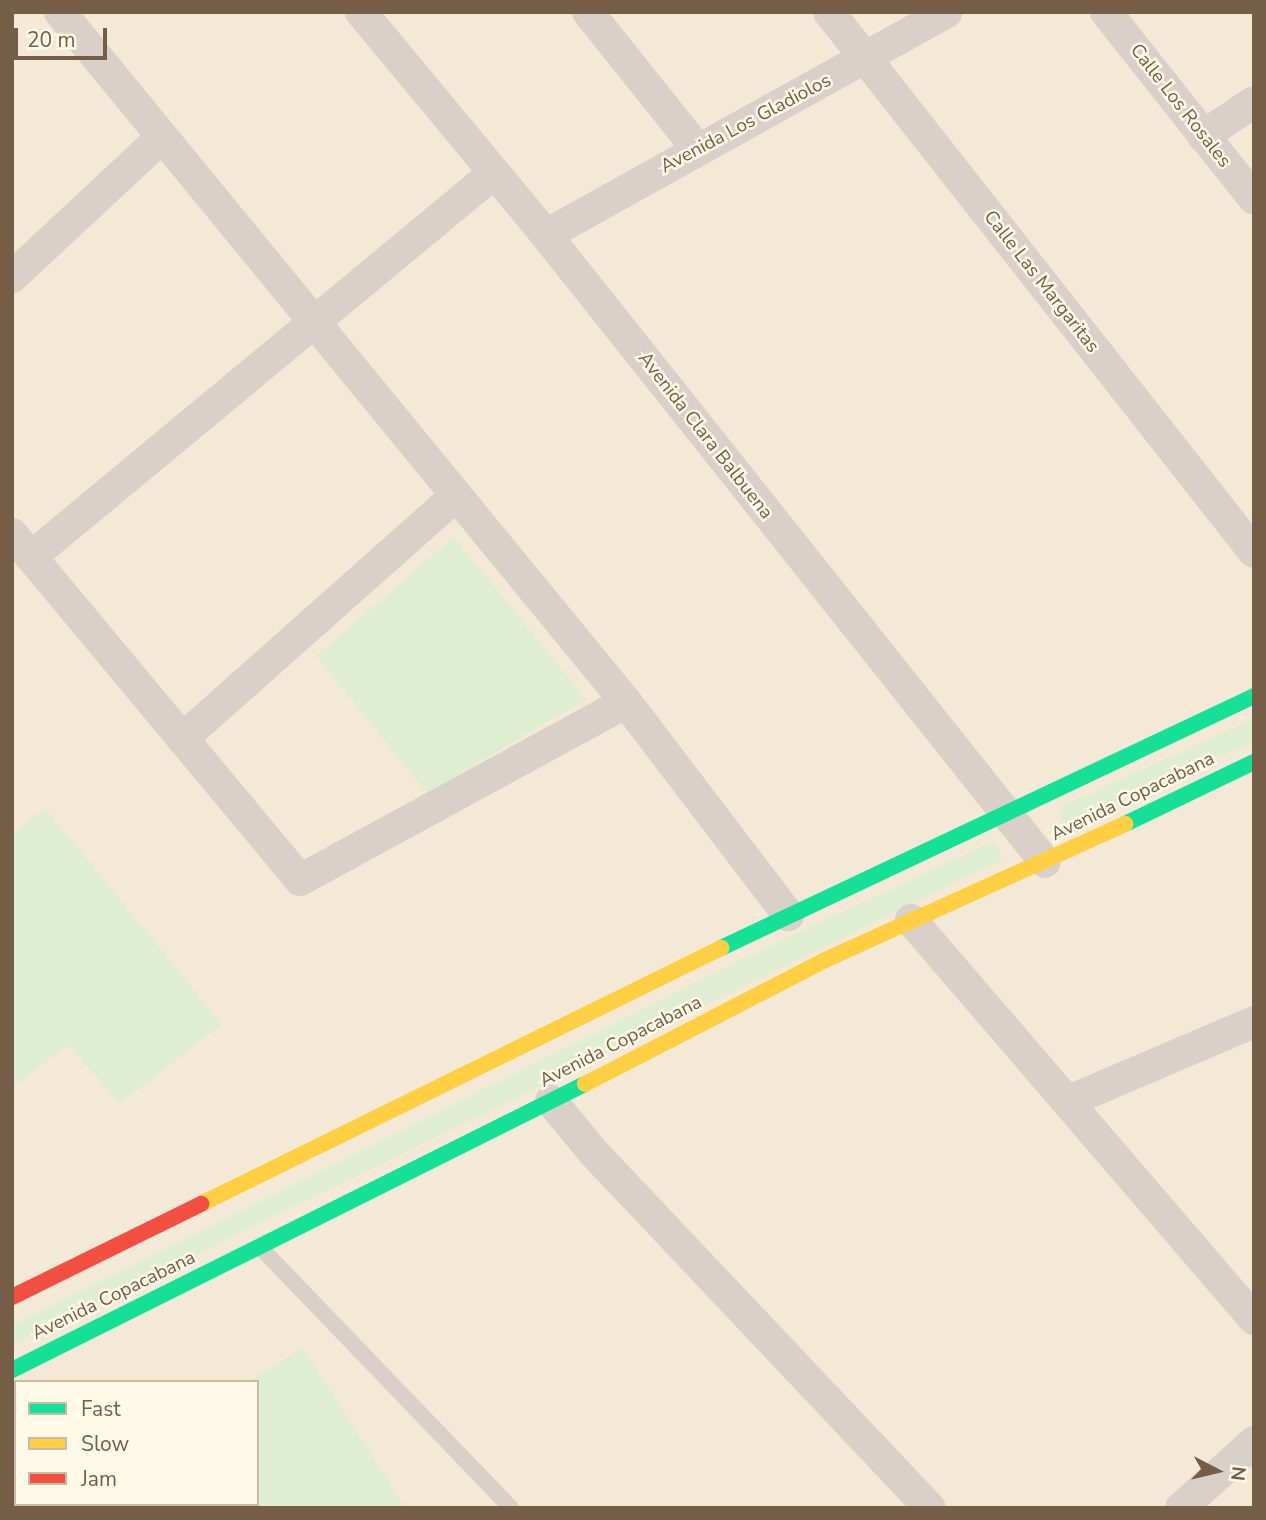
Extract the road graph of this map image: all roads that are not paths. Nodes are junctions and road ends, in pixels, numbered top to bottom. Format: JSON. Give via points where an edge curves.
{"nodes":[{"id":1,"x":60,"y":12,"type":"edge"},
{"id":2,"x":361,"y":12,"type":"edge"},
{"id":3,"x":588,"y":12,"type":"edge"},
{"id":4,"x":829,"y":12,"type":"edge"},
{"id":5,"x":946,"y":12,"type":"edge"},
{"id":6,"x":1106,"y":12,"type":"edge"},
{"id":7,"x":867,"y":59,"type":"junction"},
{"id":8,"x":1254,"y":102,"type":"edge"},
{"id":9,"x":1203,"y":135,"type":"junction"},
{"id":10,"x":163,"y":138,"type":"junction"},
{"id":11,"x":698,"y":150,"type":"junction"},
{"id":12,"x":494,"y":173,"type":"junction"},
{"id":13,"x":1254,"y":199,"type":"edge"},
{"id":14,"x":546,"y":235,"type":"junction"},
{"id":15,"x":12,"y":277,"type":"edge"},
{"id":16,"x":314,"y":322,"type":"junction"},
{"id":17,"x":456,"y":495,"type":"junction"},
{"id":18,"x":22,"y":546,"type":"edge"},
{"id":19,"x":1254,"y":552,"type":"edge"},
{"id":20,"x":1254,"y":696,"type":"edge"},
{"id":21,"x":626,"y":702,"type":"junction"},
{"id":22,"x":182,"y":739,"type":"junction"},
{"id":23,"x":1254,"y":762,"type":"edge"},
{"id":24,"x":1006,"y":813,"type":"junction"},
{"id":25,"x":1045,"y":862,"type":"junction"},
{"id":26,"x":788,"y":915,"type":"junction"},
{"id":27,"x":911,"y":920,"type":"junction"},
{"id":28,"x":1254,"y":1022,"type":"edge"},
{"id":29,"x":551,"y":1101,"type":"junction"},
{"id":30,"x":1069,"y":1101,"type":"junction"},
{"id":31,"x":260,"y":1247,"type":"junction"},
{"id":32,"x":12,"y":1297,"type":"edge"},
{"id":33,"x":1254,"y":1319,"type":"edge"},
{"id":34,"x":12,"y":1370,"type":"edge"},
{"id":35,"x":1254,"y":1441,"type":"edge"},
{"id":36,"x":511,"y":1508,"type":"edge"},
{"id":37,"x":930,"y":1508,"type":"edge"},
{"id":38,"x":1181,"y":1508,"type":"edge"}],
"edges":[{"from":1,"to":10,"type":"street"},
{"from":2,"to":12,"type":"street","name":"Avenida Clara Balbuena"},
{"from":3,"to":11,"type":"street"},
{"from":4,"to":7,"type":"street","name":"Calle Las Margaritas"},
{"from":5,"to":7,"type":"street","name":"Avenida Los Gladiolos"},
{"from":6,"to":9,"type":"street","name":"Calle Los Rosales"},
{"from":7,"to":11,"type":"street","name":"Avenida Los Gladiolos"},
{"from":7,"to":19,"type":"street","name":"Calle Las Margaritas"},
{"from":8,"to":9,"type":"street"},
{"from":9,"to":13,"type":"street","name":"Calle Los Rosales"},
{"from":10,"to":15,"type":"street"},
{"from":10,"to":16,"type":"street"},
{"from":11,"to":14,"type":"street","name":"Avenida Los Gladiolos"},
{"from":12,"to":14,"type":"street","name":"Avenida Clara Balbuena"},
{"from":12,"to":16,"type":"street"},
{"from":14,"to":24,"type":"street","name":"Avenida Clara Balbuena"},
{"from":16,"to":17,"type":"street"},
{"from":16,"to":18,"type":"street"},
{"from":17,"to":21,"type":"street"},
{"from":17,"to":22,"type":"street"},
{"from":18,"to":22,"type":"street"},
{"from":20,"to":24,"type":"main road","name":"Avenida Copacabana"},
{"from":21,"to":22,"type":"street","via":[[300,880]]},
{"from":21,"to":26,"type":"street"},
{"from":23,"to":25,"type":"main road","name":"Avenida Copacabana"},
{"from":24,"to":25,"type":"street","name":"Avenida Clara Balbuena"},
{"from":24,"to":26,"type":"main road","name":"Avenida Copacabana"},
{"from":25,"to":27,"type":"main road","name":"Avenida Copacabana"},
{"from":26,"to":32,"type":"main road","name":"Avenida Copacabana"},
{"from":27,"to":29,"type":"main road","name":"Avenida Copacabana"},
{"from":27,"to":30,"type":"street"},
{"from":28,"to":30,"type":"street"},
{"from":29,"to":31,"type":"main road","name":"Avenida Copacabana"},
{"from":29,"to":37,"type":"street","via":[[594,1153]]},
{"from":30,"to":33,"type":"street"},
{"from":31,"to":34,"type":"main road","name":"Avenida Copacabana"},
{"from":31,"to":36,"type":"lane"},
{"from":35,"to":38,"type":"street"}]}
